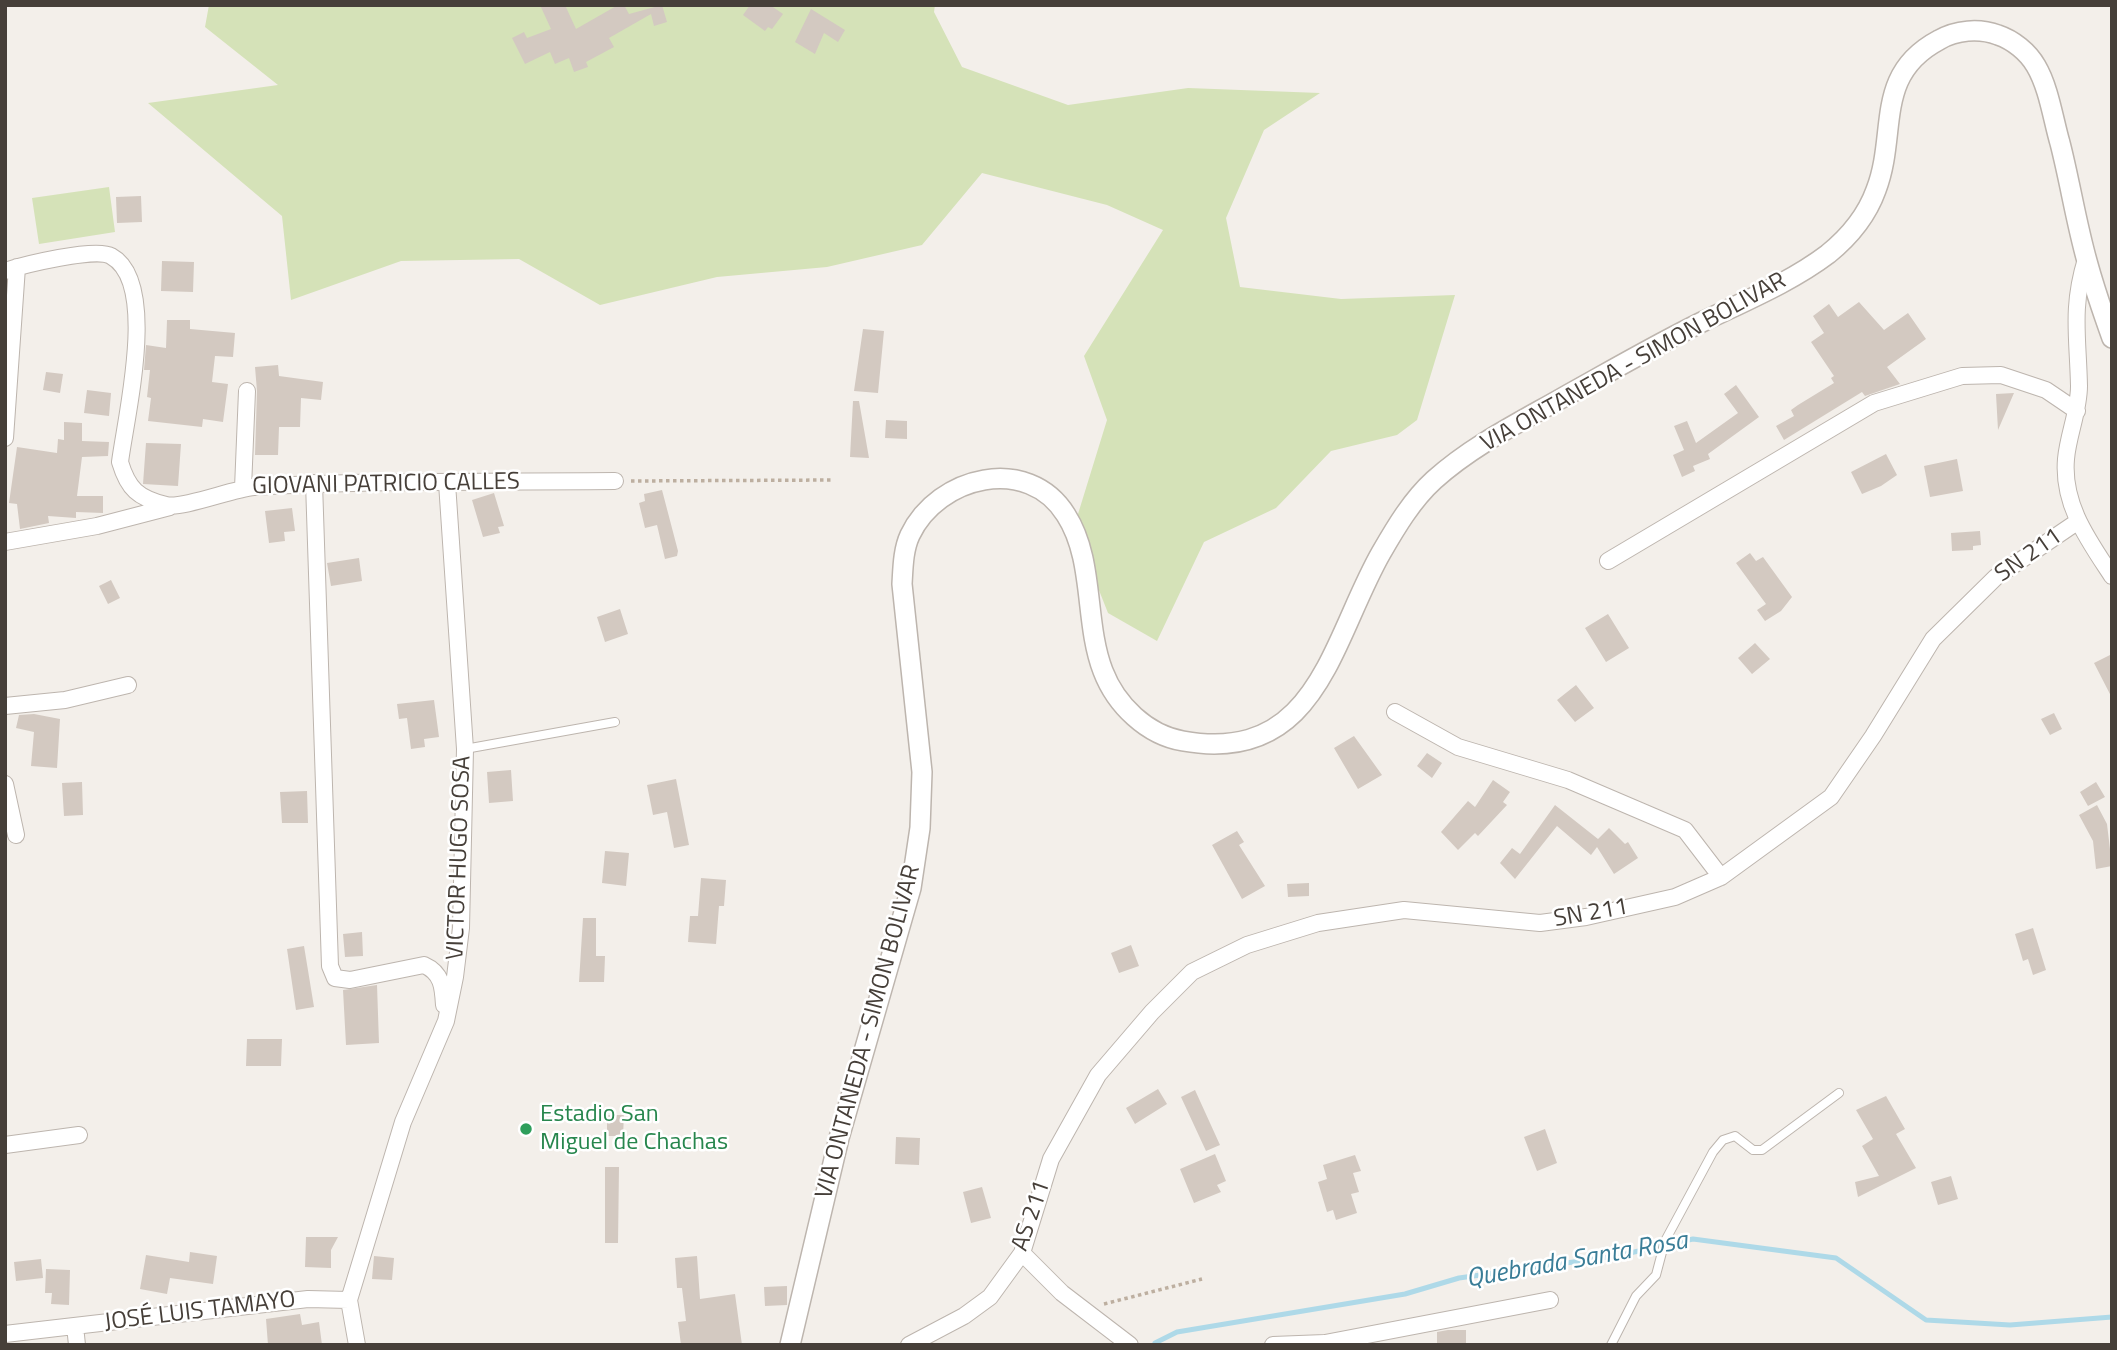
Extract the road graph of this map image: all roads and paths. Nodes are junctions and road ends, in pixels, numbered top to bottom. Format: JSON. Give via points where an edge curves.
{"nodes":[{"id":1,"x":2086,"y":259,"type":"junction"},
{"id":2,"x":11,"y":269,"type":"edge"},
{"id":3,"x":2112,"y":338,"type":"edge"},
{"id":4,"x":247,"y":391,"type":"dead end"},
{"id":5,"x":2077,"y":411,"type":"junction"},
{"id":6,"x":5,"y":438,"type":"edge"},
{"id":7,"x":833,"y":480,"type":"dead end"},
{"id":8,"x":615,"y":481,"type":"joint"},
{"id":9,"x":314,"y":483,"type":"junction"},
{"id":10,"x":447,"y":483,"type":"junction"},
{"id":11,"x":243,"y":488,"type":"junction"},
{"id":12,"x":170,"y":506,"type":"junction"},
{"id":13,"x":2077,"y":522,"type":"junction"},
{"id":14,"x":5,"y":542,"type":"edge"},
{"id":15,"x":1608,"y":561,"type":"dead end"},
{"id":16,"x":2112,"y":576,"type":"edge"},
{"id":17,"x":128,"y":685,"type":"dead end"},
{"id":18,"x":5,"y":706,"type":"edge"},
{"id":19,"x":1395,"y":712,"type":"dead end"},
{"id":20,"x":615,"y":722,"type":"dead end"},
{"id":21,"x":465,"y":749,"type":"junction"},
{"id":22,"x":5,"y":784,"type":"edge"},
{"id":23,"x":16,"y":835,"type":"dead end"},
{"id":24,"x":1721,"y":877,"type":"junction"},
{"id":25,"x":446,"y":1021,"type":"junction"},
{"id":26,"x":1839,"y":1093,"type":"dead end"},
{"id":27,"x":79,"y":1135,"type":"dead end"},
{"id":28,"x":5,"y":1145,"type":"edge"},
{"id":29,"x":1051,"y":1159,"type":"joint"},
{"id":30,"x":1023,"y":1253,"type":"junction"},
{"id":31,"x":1202,"y":1279,"type":"dead end"},
{"id":32,"x":349,"y":1300,"type":"junction"},
{"id":33,"x":1550,"y":1300,"type":"dead end"},
{"id":34,"x":1102,"y":1304,"type":"dead end"},
{"id":35,"x":75,"y":1326,"type":"junction"},
{"id":36,"x":5,"y":1334,"type":"edge"},
{"id":37,"x":1325,"y":1344,"type":"edge"},
{"id":38,"x":77,"y":1345,"type":"edge"},
{"id":39,"x":357,"y":1345,"type":"edge"},
{"id":40,"x":790,"y":1345,"type":"edge"},
{"id":41,"x":909,"y":1345,"type":"edge"},
{"id":42,"x":1130,"y":1345,"type":"edge"},
{"id":43,"x":1273,"y":1345,"type":"edge"},
{"id":44,"x":1611,"y":1345,"type":"edge"}],
"edges":[{"from":1,"to":3,"type":"street","name":"VIA ONTANEDA - SIMON BOLIVAR"},
{"from":1,"to":5,"type":"street","via":[[2075,314]]},
{"from":1,"to":40,"type":"street","name":"VIA ONTANEDA - SIMON BOLIVAR","via":[[2067,170],[2035,64],[1996,34],[1960,32],[1942,38],[1901,73],[1891,97],[1887,151],[1878,186],[1864,215],[1841,242],[1788,279],[1510,427],[1433,481],[1396,526],[1367,577],[1320,684],[1294,714],[1259,736],[1234,743],[1201,744],[1153,731],[1130,712],[1108,683],[1097,656],[1086,577],[1073,526],[1047,493],[1009,477],[978,481],[945,494],[918,522],[903,561],[922,772],[911,888],[839,1138]]},
{"from":2,"to":6,"type":"street"},
{"from":2,"to":12,"type":"street","via":[[94,253],[110,255],[126,269],[135,287],[139,314],[120,462],[127,484],[144,498]]},
{"from":4,"to":11,"type":"street"},
{"from":5,"to":13,"type":"street","via":[[2066,460]]},
{"from":5,"to":15,"type":"street","via":[[2046,390],[2001,375],[1962,376],[1874,403]]},
{"from":7,"to":8,"type":"path"},
{"from":8,"to":10,"type":"street","name":"GIOVANI PATRICIO CALLES"},
{"from":9,"to":10,"type":"street","name":"GIOVANI PATRICIO CALLES"},
{"from":9,"to":11,"type":"street","name":"GIOVANI PATRICIO CALLES"},
{"from":9,"to":25,"type":"street","via":[[330,966],[335,978],[350,980],[424,965],[442,981]]},
{"from":10,"to":21,"type":"street","name":"VICTOR HUGO SOSA"},
{"from":11,"to":12,"type":"street","name":"GIOVANI PATRICIO CALLES"},
{"from":12,"to":14,"type":"street","name":"GIOVANI PATRICIO CALLES","via":[[97,526]]},
{"from":13,"to":16,"type":"street"},
{"from":13,"to":24,"type":"street","name":"SN 211","via":[[1996,577],[1933,639],[1831,797]]},
{"from":17,"to":18,"type":"street","via":[[65,700]]},
{"from":19,"to":24,"type":"street","via":[[1458,747],[1568,780],[1685,830]]},
{"from":20,"to":21,"type":"lane"},
{"from":21,"to":25,"type":"street","name":"VICTOR HUGO SOSA","via":[[461,928]]},
{"from":22,"to":23,"type":"street"},
{"from":24,"to":29,"type":"street","name":"SN 211","via":[[1675,897],[1586,917],[1540,923],[1404,910],[1318,923],[1247,945],[1192,972],[1153,1012],[1098,1075]]},
{"from":25,"to":32,"type":"street","name":"VICTOR HUGO SOSA","via":[[403,1122]]},
{"from":26,"to":44,"type":"lane","via":[[1762,1150],[1753,1150],[1735,1136],[1723,1140],[1665,1241],[1656,1275],[1631,1304]]},
{"from":27,"to":28,"type":"street"},
{"from":29,"to":30,"type":"street","name":"AS 211"},
{"from":30,"to":41,"type":"street","name":"AS 211","via":[[990,1297]]},
{"from":30,"to":42,"type":"street","via":[[1062,1293]]},
{"from":31,"to":34,"type":"path"},
{"from":32,"to":35,"type":"street","name":"JOSÉ LUIS TAMAYO","via":[[309,1299]]},
{"from":32,"to":39,"type":"street"},
{"from":33,"to":37,"type":"street"},
{"from":35,"to":36,"type":"street","name":"JOSÉ LUIS TAMAYO"},
{"from":35,"to":38,"type":"street"},
{"from":37,"to":43,"type":"street"}]}
